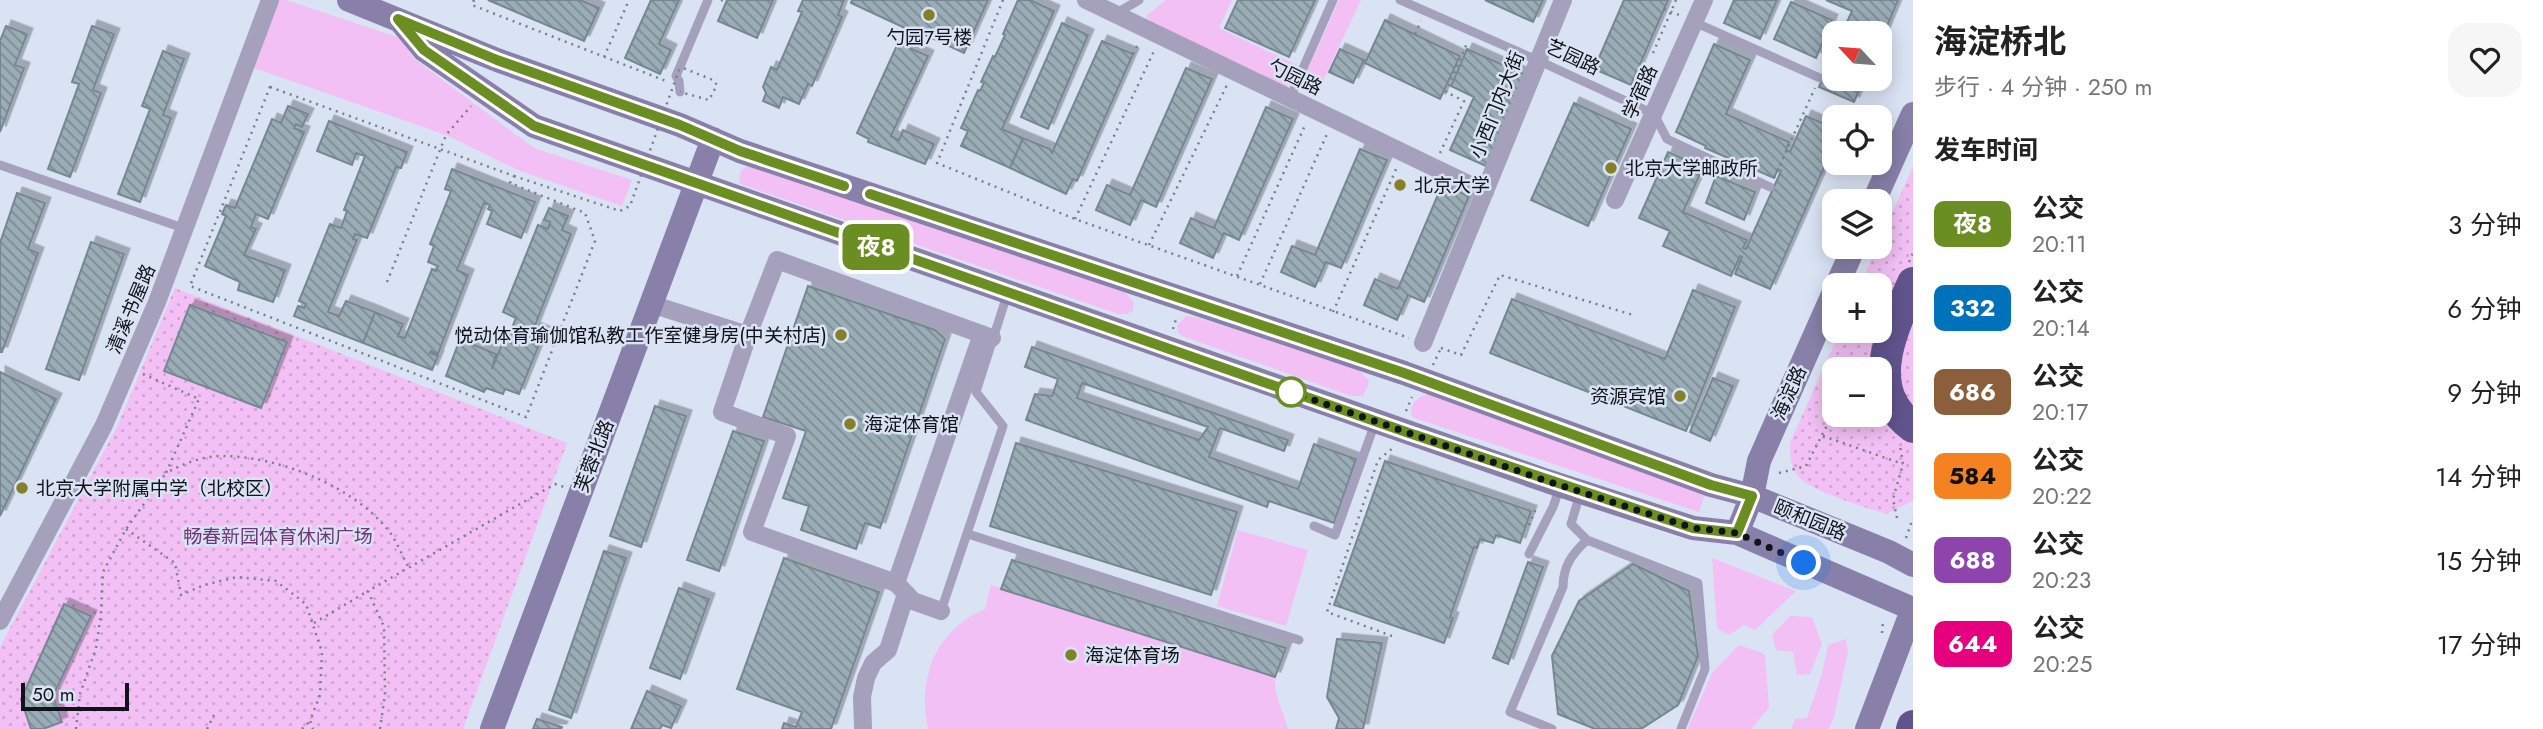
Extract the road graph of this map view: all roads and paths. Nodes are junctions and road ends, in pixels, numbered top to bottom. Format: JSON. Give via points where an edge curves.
{"nodes":[{"id":1,"x":270,"y":0,"type":"edge"},
{"id":2,"x":349,"y":0,"type":"edge"},
{"id":3,"x":474,"y":0,"type":"edge"},
{"id":4,"x":629,"y":0,"type":"edge"},
{"id":5,"x":708,"y":0,"type":"edge"},
{"id":6,"x":721,"y":0,"type":"edge"},
{"id":7,"x":1003,"y":0,"type":"edge"},
{"id":8,"x":1086,"y":0,"type":"edge"},
{"id":9,"x":1139,"y":0,"type":"edge"},
{"id":10,"x":1333,"y":0,"type":"edge"},
{"id":11,"x":1400,"y":0,"type":"edge"},
{"id":12,"x":1563,"y":0,"type":"edge"},
{"id":13,"x":1676,"y":0,"type":"edge"},
{"id":14,"x":1704,"y":0,"type":"edge"},
{"id":15,"x":727,"y":2,"type":"dead end"},
{"id":16,"x":1664,"y":9,"type":"dead end"},
{"id":17,"x":1673,"y":13,"type":"junction"},
{"id":18,"x":1115,"y":14,"type":"junction"},
{"id":19,"x":398,"y":19,"type":"junction"},
{"id":20,"x":1694,"y":22,"type":"junction"},
{"id":21,"x":1472,"y":31,"type":"junction"},
{"id":22,"x":1161,"y":36,"type":"junction"},
{"id":23,"x":1653,"y":52,"type":"dead end"},
{"id":24,"x":604,"y":57,"type":"junction"},
{"id":25,"x":1537,"y":60,"type":"junction"},
{"id":26,"x":1234,"y":71,"type":"junction"},
{"id":27,"x":1820,"y":78,"type":"joint"},
{"id":28,"x":679,"y":89,"type":"junction"},
{"id":29,"x":483,"y":90,"type":"junction"},
{"id":30,"x":1290,"y":98,"type":"junction"},
{"id":31,"x":1312,"y":108,"type":"junction"},
{"id":32,"x":1654,"y":114,"type":"junction"},
{"id":33,"x":1913,"y":114,"type":"edge"},
{"id":34,"x":1334,"y":119,"type":"junction"},
{"id":35,"x":713,"y":139,"type":"junction"},
{"id":36,"x":440,"y":149,"type":"junction"},
{"id":37,"x":1404,"y":152,"type":"junction"},
{"id":38,"x":0,"y":165,"type":"edge"},
{"id":39,"x":1433,"y":167,"type":"junction"},
{"id":40,"x":514,"y":176,"type":"junction"},
{"id":41,"x":697,"y":184,"type":"junction"},
{"id":42,"x":1770,"y":187,"type":"joint"},
{"id":43,"x":1879,"y":189,"type":"edge"},
{"id":44,"x":1485,"y":192,"type":"junction"},
{"id":45,"x":1615,"y":200,"type":"dead end"},
{"id":46,"x":1075,"y":219,"type":"junction"},
{"id":47,"x":186,"y":229,"type":"junction"},
{"id":48,"x":1149,"y":245,"type":"junction"},
{"id":49,"x":1237,"y":276,"type":"junction"},
{"id":50,"x":387,"y":282,"type":"dead end"},
{"id":51,"x":1913,"y":283,"type":"edge"},
{"id":52,"x":1260,"y":284,"type":"junction"},
{"id":53,"x":1008,"y":294,"type":"junction"},
{"id":54,"x":651,"y":304,"type":"junction"},
{"id":55,"x":1178,"y":312,"type":"dead end"},
{"id":56,"x":1333,"y":312,"type":"junction"},
{"id":57,"x":1633,"y":315,"type":"dead end"},
{"id":58,"x":1822,"y":319,"type":"edge"},
{"id":59,"x":1172,"y":332,"type":"dead end"},
{"id":60,"x":748,"y":335,"type":"junction"},
{"id":61,"x":987,"y":336,"type":"junction"},
{"id":62,"x":1423,"y":343,"type":"joint"},
{"id":63,"x":1441,"y":348,"type":"dead end"},
{"id":64,"x":129,"y":368,"type":"junction"},
{"id":65,"x":1415,"y":391,"type":"dead end"},
{"id":66,"x":1405,"y":411,"type":"dead end"},
{"id":67,"x":1376,"y":421,"type":"junction"},
{"id":68,"x":1826,"y":427,"type":"edge"},
{"id":69,"x":1913,"y":427,"type":"edge"},
{"id":70,"x":1822,"y":435,"type":"junction"},
{"id":71,"x":1395,"y":446,"type":"dead end"},
{"id":72,"x":166,"y":473,"type":"junction"},
{"id":73,"x":1779,"y":473,"type":"dead end"},
{"id":74,"x":1571,"y":488,"type":"junction"},
{"id":75,"x":580,"y":493,"type":"junction"},
{"id":76,"x":1752,"y":496,"type":"junction"},
{"id":77,"x":1897,"y":518,"type":"dead end"},
{"id":78,"x":1913,"y":518,"type":"edge"},
{"id":79,"x":1314,"y":526,"type":"dead end"},
{"id":80,"x":126,"y":529,"type":"junction"},
{"id":81,"x":1737,"y":533,"type":"junction"},
{"id":82,"x":968,"y":534,"type":"junction"},
{"id":83,"x":1587,"y":540,"type":"junction"},
{"id":84,"x":1529,"y":554,"type":"dead end"},
{"id":85,"x":1909,"y":554,"type":"edge"},
{"id":86,"x":409,"y":568,"type":"junction"},
{"id":87,"x":901,"y":588,"type":"junction"},
{"id":88,"x":368,"y":591,"type":"junction"},
{"id":89,"x":1913,"y":609,"type":"edge"},
{"id":90,"x":941,"y":611,"type":"joint"},
{"id":91,"x":0,"y":621,"type":"edge"},
{"id":92,"x":313,"y":623,"type":"junction"},
{"id":93,"x":1392,"y":636,"type":"dead end"},
{"id":94,"x":1299,"y":640,"type":"dead end"},
{"id":95,"x":1905,"y":654,"type":"edge"},
{"id":96,"x":214,"y":715,"type":"dead end"},
{"id":97,"x":310,"y":721,"type":"junction"},
{"id":98,"x":863,"y":728,"type":"edge"},
{"id":99,"x":76,"y":729,"type":"edge"},
{"id":100,"x":207,"y":729,"type":"edge"},
{"id":101,"x":302,"y":729,"type":"edge"},
{"id":102,"x":313,"y":729,"type":"edge"},
{"id":103,"x":380,"y":729,"type":"edge"},
{"id":104,"x":492,"y":729,"type":"edge"},
{"id":105,"x":1552,"y":729,"type":"edge"},
{"id":106,"x":1681,"y":729,"type":"edge"},
{"id":107,"x":1867,"y":729,"type":"edge"}],
"edges":[{"from":1,"to":47,"type":"street","name":"清溪书屋路"},
{"from":2,"to":19,"type":"street","name":"颐和园路"},
{"from":3,"to":24,"type":"path","via":[[472,5]]},
{"from":4,"to":24,"type":"path"},
{"from":5,"to":28,"type":"lane","via":[[676,76]]},
{"from":6,"to":15,"type":"path"},
{"from":7,"to":46,"type":"path","via":[[937,163]]},
{"from":8,"to":18,"type":"street","name":"勺园路"},
{"from":9,"to":18,"type":"lane"},
{"from":10,"to":30,"type":"lane"},
{"from":11,"to":21,"type":"lane","name":"艺园路"},
{"from":12,"to":25,"type":"street","name":"小西门内大街"},
{"from":13,"to":17,"type":"path"},
{"from":14,"to":20,"type":"street","name":"学宿路"},
{"from":16,"to":17,"type":"path"},
{"from":17,"to":23,"type":"path"},
{"from":18,"to":22,"type":"street","name":"勺园路"},
{"from":19,"to":29,"type":"street","name":"颐和园路","via":[[424,50]]},
{"from":19,"to":35,"type":"street","name":"颐和园路"},
{"from":20,"to":27,"type":"lane"},
{"from":20,"to":32,"type":"street","name":"学宿路"},
{"from":21,"to":25,"type":"lane","name":"艺园路"},
{"from":21,"to":39,"type":"path","via":[[1446,92],[1464,101]]},
{"from":22,"to":26,"type":"street","name":"勺园路"},
{"from":22,"to":46,"type":"path"},
{"from":24,"to":28,"type":"path"},
{"from":25,"to":32,"type":"lane","name":"艺园路"},
{"from":25,"to":44,"type":"street","name":"小西门内大街"},
{"from":26,"to":30,"type":"street","name":"勺园路"},
{"from":26,"to":48,"type":"path"},
{"from":27,"to":42,"type":"path"},
{"from":28,"to":40,"type":"path","bridge":true,"via":[[709,100],[717,85],[679,70],[630,206],[620,211]]},
{"from":29,"to":36,"type":"path"},
{"from":29,"to":41,"type":"street","name":"颐和园路","via":[[534,126]]},
{"from":30,"to":31,"type":"street","name":"勺园路"},
{"from":31,"to":34,"type":"street","name":"勺园路"},
{"from":31,"to":49,"type":"path"},
{"from":32,"to":42,"type":"lane","via":[[1667,139]]},
{"from":32,"to":45,"type":"street","name":"学宿路"},
{"from":33,"to":43,"type":"street"},
{"from":34,"to":37,"type":"street","name":"勺园路"},
{"from":34,"to":52,"type":"path"},
{"from":35,"to":41,"type":"street","name":"芙蓉北路"},
{"from":35,"to":76,"type":"street","name":"颐和园路"},
{"from":36,"to":40,"type":"path"},
{"from":36,"to":40,"type":"path","via":[[270,87],[190,286],[526,416],[595,241],[585,213],[510,184]]},
{"from":36,"to":50,"type":"path"},
{"from":37,"to":39,"type":"street","name":"勺园路"},
{"from":37,"to":56,"type":"path"},
{"from":38,"to":47,"type":"lane"},
{"from":39,"to":44,"type":"street","name":"勺园路"},
{"from":41,"to":53,"type":"street","name":"颐和园路"},
{"from":41,"to":54,"type":"street","name":"芙蓉北路"},
{"from":44,"to":62,"type":"street","name":"小西门内大街"},
{"from":46,"to":48,"type":"path"},
{"from":47,"to":64,"type":"street","name":"清溪书屋路"},
{"from":48,"to":49,"type":"path"},
{"from":49,"to":52,"type":"path"},
{"from":51,"to":69,"type":"highway","bridge":true,"via":[[1891,337],[1884,374],[1891,406]]},
{"from":52,"to":56,"type":"path"},
{"from":53,"to":61,"type":"lane"},
{"from":53,"to":67,"type":"street","name":"颐和园路"},
{"from":54,"to":60,"type":"street"},
{"from":54,"to":75,"type":"street","name":"芙蓉北路"},
{"from":55,"to":59,"type":"path"},
{"from":56,"to":62,"type":"path"},
{"from":57,"to":63,"type":"path","via":[[1500,275],[1461,355]]},
{"from":58,"to":76,"type":"street","name":"海淀路","via":[[1759,461]]},
{"from":60,"to":61,"type":"street","via":[[776,260]]},
{"from":60,"to":87,"type":"street","via":[[722,412],[787,436],[752,532]]},
{"from":61,"to":82,"type":"lane","via":[[976,392],[1003,426]]},
{"from":61,"to":87,"type":"street"},
{"from":64,"to":72,"type":"path","via":[[199,399]]},
{"from":64,"to":91,"type":"street","name":"清溪书屋路","via":[[104,425]]},
{"from":65,"to":66,"type":"path"},
{"from":67,"to":74,"type":"street","name":"颐和园路"},
{"from":67,"to":79,"type":"lane","via":[[1335,535]]},
{"from":68,"to":70,"type":"path"},
{"from":70,"to":73,"type":"path","via":[[1806,466]]},
{"from":70,"to":77,"type":"path","via":[[1903,464],[1893,499]]},
{"from":71,"to":93,"type":"path","via":[[1378,460],[1327,612]]},
{"from":72,"to":80,"type":"path"},
{"from":72,"to":86,"type":"path","via":[[187,462],[220,456],[260,460],[302,472],[359,502],[389,531]]},
{"from":74,"to":81,"type":"street","name":"颐和园路","via":[[1693,528]]},
{"from":74,"to":83,"type":"lane","via":[[1571,524]]},
{"from":74,"to":84,"type":"lane","via":[[1553,507]]},
{"from":75,"to":86,"type":"path","via":[[555,484]]},
{"from":75,"to":104,"type":"street","name":"芙蓉北路"},
{"from":76,"to":81,"type":"street","name":"海淀路"},
{"from":76,"to":85,"type":"street","name":"颐和园路","via":[[1889,552]]},
{"from":78,"to":85,"type":"path"},
{"from":80,"to":92,"type":"path","via":[[175,563],[181,595],[237,577],[276,581],[306,604]]},
{"from":80,"to":99,"type":"path","via":[[103,572],[98,637],[80,694]]},
{"from":81,"to":89,"type":"street","name":"颐和园路"},
{"from":82,"to":90,"type":"lane"},
{"from":82,"to":94,"type":"lane"},
{"from":83,"to":105,"type":"lane","via":[[1571,554],[1563,587],[1510,712]]},
{"from":83,"to":106,"type":"lane","via":[[1698,583],[1705,669]]},
{"from":86,"to":88,"type":"path"},
{"from":87,"to":90,"type":"street","via":[[913,601]]},
{"from":87,"to":98,"type":"street","via":[[888,650],[873,663],[866,678]]},
{"from":88,"to":92,"type":"path"},
{"from":88,"to":103,"type":"path","via":[[384,627],[385,694]]},
{"from":89,"to":95,"type":"street"},
{"from":92,"to":97,"type":"path","via":[[322,652],[320,695]]},
{"from":95,"to":107,"type":"street"},
{"from":96,"to":100,"type":"path"},
{"from":97,"to":101,"type":"path"},
{"from":97,"to":102,"type":"path"}]}
